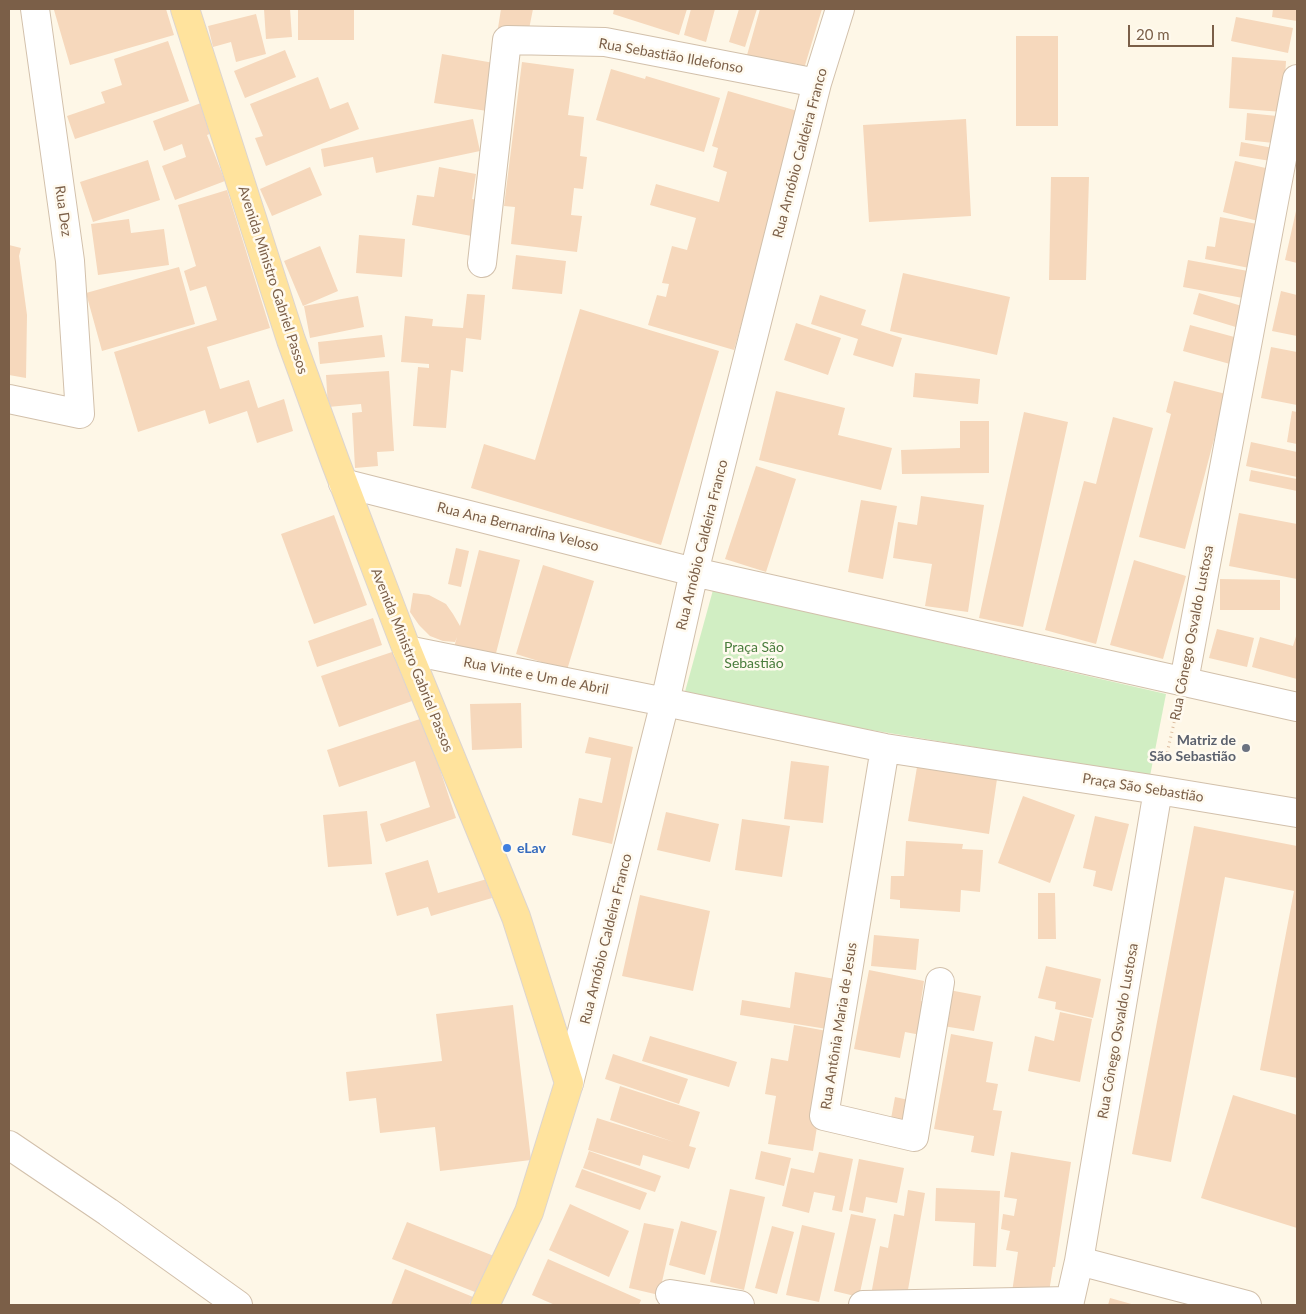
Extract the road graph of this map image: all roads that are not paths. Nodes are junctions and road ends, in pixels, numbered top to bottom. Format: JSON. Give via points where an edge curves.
{"nodes":[{"id":1,"x":35,"y":9,"type":"edge"},
{"id":2,"x":185,"y":9,"type":"edge"},
{"id":3,"x":840,"y":9,"type":"edge"},
{"id":4,"x":1297,"y":79,"type":"edge"},
{"id":5,"x":817,"y":84,"type":"junction"},
{"id":6,"x":482,"y":262,"type":"dead end"},
{"id":7,"x":9,"y":399,"type":"edge"},
{"id":8,"x":343,"y":483,"type":"junction"},
{"id":9,"x":694,"y":572,"type":"junction"},
{"id":10,"x":407,"y":650,"type":"junction"},
{"id":11,"x":1184,"y":681,"type":"junction"},
{"id":12,"x":665,"y":702,"type":"junction"},
{"id":13,"x":1297,"y":707,"type":"edge"},
{"id":14,"x":885,"y":748,"type":"junction"},
{"id":15,"x":1158,"y":790,"type":"junction"},
{"id":16,"x":1297,"y":813,"type":"edge"},
{"id":17,"x":940,"y":982,"type":"dead end"},
{"id":18,"x":569,"y":1084,"type":"junction"},
{"id":19,"x":9,"y":1145,"type":"edge"},
{"id":20,"x":1078,"y":1261,"type":"junction"},
{"id":21,"x":670,"y":1294,"type":"dead end"},
{"id":22,"x":1069,"y":1303,"type":"edge"},
{"id":23,"x":238,"y":1305,"type":"edge"},
{"id":24,"x":484,"y":1305,"type":"edge"},
{"id":25,"x":740,"y":1305,"type":"edge"},
{"id":26,"x":863,"y":1305,"type":"edge"},
{"id":27,"x":1247,"y":1305,"type":"edge"}],
"edges":[{"from":1,"to":7,"type":"street","name":"Rua Dez","via":[[70,261],[80,414]]},
{"from":2,"to":8,"type":"main road","name":"Avenida Ministro Gabriel Passos","via":[[291,340]]},
{"from":3,"to":5,"type":"street","name":"Rua Arnóbio Caldeira Franco"},
{"from":4,"to":11,"type":"street","name":"Rua Cônego Osvaldo Lustosa"},
{"from":5,"to":6,"type":"street","name":"Rua Sebastião Ildefonso","via":[[605,42],[507,40]]},
{"from":5,"to":9,"type":"street","name":"Rua Arnóbio Caldeira Franco"},
{"from":8,"to":9,"type":"street","name":"Rua Ana Bernardina Veloso"},
{"from":8,"to":10,"type":"main road","name":"Avenida Ministro Gabriel Passos"},
{"from":9,"to":11,"type":"street"},
{"from":9,"to":12,"type":"street","name":"Rua Arnóbio Caldeira Franco"},
{"from":10,"to":12,"type":"street","name":"Rua Vinte e Um de Abril"},
{"from":10,"to":18,"type":"main road","name":"Avenida Ministro Gabriel Passos","via":[[516,917]]},
{"from":11,"to":13,"type":"street"},
{"from":12,"to":14,"type":"street","name":"Praça São Sebastião"},
{"from":12,"to":18,"type":"street","name":"Rua Arnóbio Caldeira Franco"},
{"from":14,"to":15,"type":"street","name":"Praça São Sebastião"},
{"from":14,"to":17,"type":"street","name":"Rua Antônia Maria de Jesus","via":[[824,1116],[914,1137]]},
{"from":15,"to":16,"type":"street","name":"Praça São Sebastião"},
{"from":15,"to":20,"type":"street","name":"Rua Cônego Osvaldo Lustosa"},
{"from":18,"to":24,"type":"main road","via":[[529,1212]]},
{"from":19,"to":23,"type":"street"},
{"from":20,"to":22,"type":"street","name":"Rua Cônego Osvaldo Lustosa"},
{"from":20,"to":27,"type":"street"},
{"from":21,"to":25,"type":"street"},
{"from":22,"to":26,"type":"street"}]}
